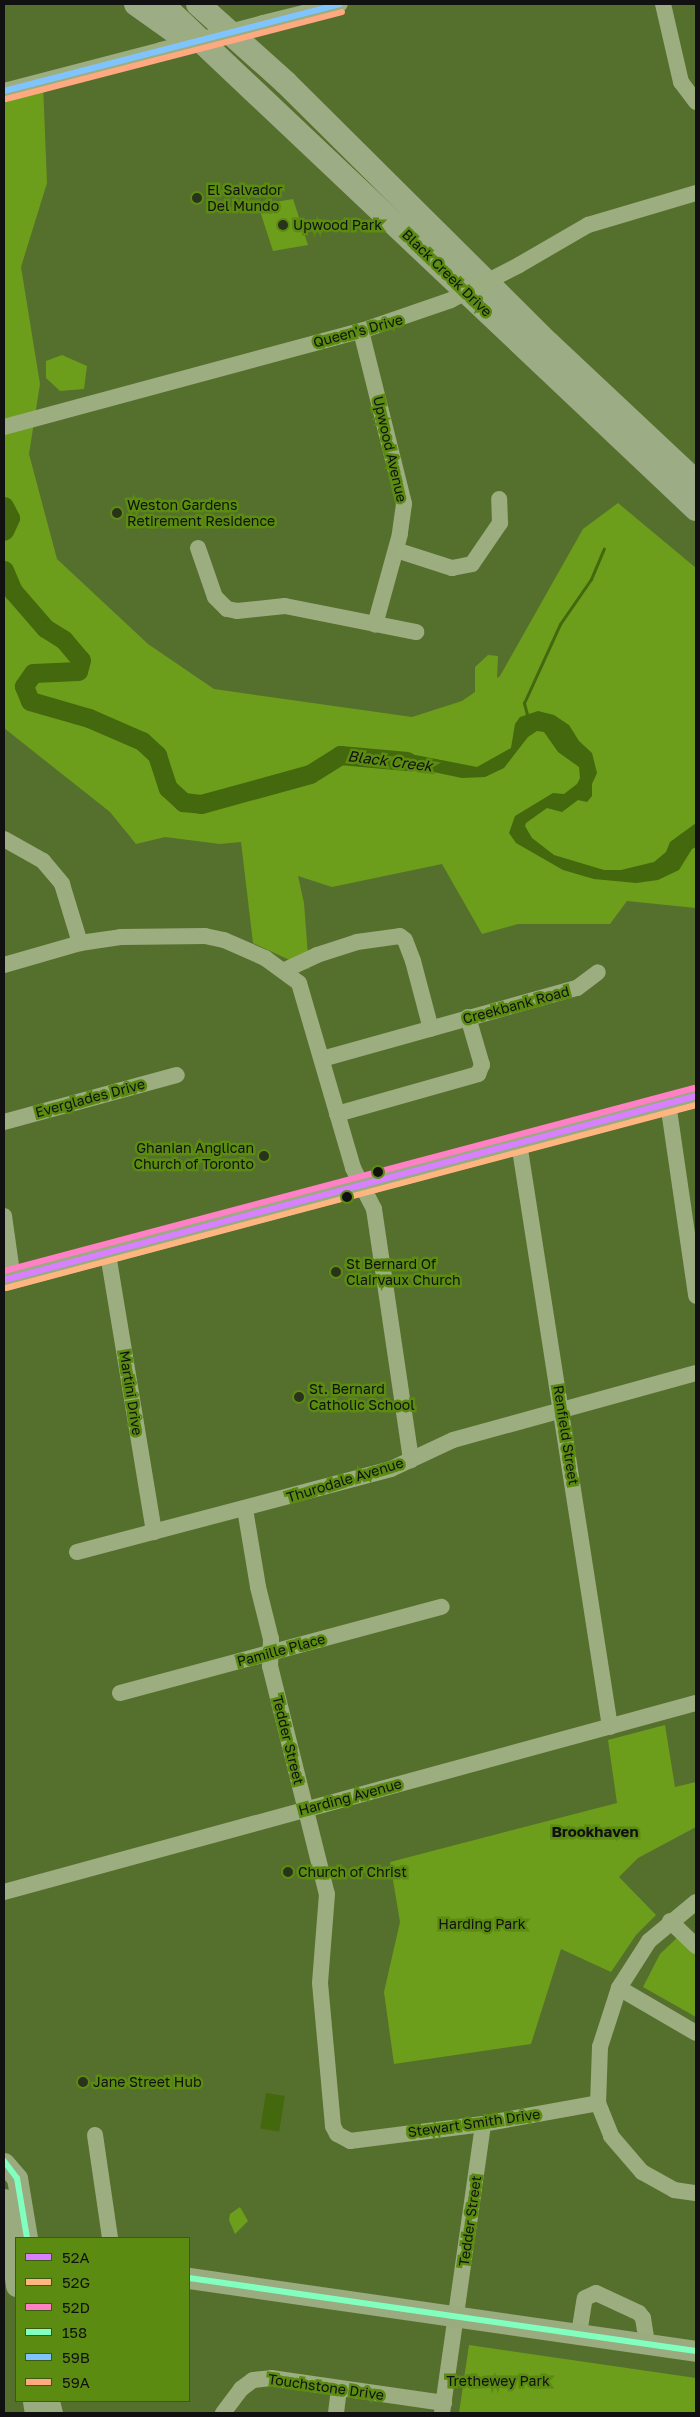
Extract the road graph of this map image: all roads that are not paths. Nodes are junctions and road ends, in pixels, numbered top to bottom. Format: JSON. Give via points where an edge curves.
{"nodes":[{"id":1,"x":136,"y":4,"type":"edge"},
{"id":2,"x":162,"y":4,"type":"edge"},
{"id":3,"x":340,"y":4,"type":"edge"},
{"id":4,"x":663,"y":4,"type":"edge"},
{"id":5,"x":209,"y":13,"type":"edge"},
{"id":6,"x":220,"y":55,"type":"junction"},
{"id":7,"x":8,"y":90,"type":"edge"},
{"id":8,"x":696,"y":102,"type":"edge"},
{"id":9,"x":696,"y":193,"type":"edge"},
{"id":10,"x":361,"y":331,"type":"junction"},
{"id":11,"x":4,"y":427,"type":"edge"},
{"id":12,"x":696,"y":482,"type":"edge"},
{"id":13,"x":499,"y":499,"type":"dead end"},
{"id":14,"x":696,"y":509,"type":"edge"},
{"id":15,"x":198,"y":548,"type":"dead end"},
{"id":16,"x":396,"y":550,"type":"junction"},
{"id":17,"x":375,"y":625,"type":"junction"},
{"id":18,"x":416,"y":632,"type":"dead end"},
{"id":19,"x":4,"y":839,"type":"edge"},
{"id":20,"x":80,"y":943,"type":"junction"},
{"id":21,"x":4,"y":965,"type":"edge"},
{"id":22,"x":285,"y":970,"type":"junction"},
{"id":23,"x":598,"y":972,"type":"dead end"},
{"id":24,"x":468,"y":1017,"type":"junction"},
{"id":25,"x":431,"y":1029,"type":"junction"},
{"id":26,"x":322,"y":1058,"type":"junction"},
{"id":27,"x":176,"y":1075,"type":"dead end"},
{"id":28,"x":696,"y":1096,"type":"edge"},
{"id":29,"x":668,"y":1103,"type":"junction"},
{"id":30,"x":337,"y":1114,"type":"junction"},
{"id":31,"x":4,"y":1122,"type":"edge"},
{"id":32,"x":519,"y":1143,"type":"junction"},
{"id":33,"x":362,"y":1185,"type":"junction"},
{"id":34,"x":4,"y":1216,"type":"edge"},
{"id":35,"x":108,"y":1254,"type":"junction"},
{"id":36,"x":8,"y":1280,"type":"edge"},
{"id":37,"x":696,"y":1296,"type":"edge"},
{"id":38,"x":696,"y":1373,"type":"edge"},
{"id":39,"x":562,"y":1410,"type":"junction"},
{"id":40,"x":411,"y":1460,"type":"junction"},
{"id":41,"x":245,"y":1509,"type":"junction"},
{"id":42,"x":154,"y":1532,"type":"junction"},
{"id":43,"x":77,"y":1552,"type":"dead end"},
{"id":44,"x":442,"y":1607,"type":"dead end"},
{"id":45,"x":271,"y":1653,"type":"junction"},
{"id":46,"x":120,"y":1693,"type":"dead end"},
{"id":47,"x":696,"y":1703,"type":"edge"},
{"id":48,"x":610,"y":1727,"type":"junction"},
{"id":49,"x":305,"y":1809,"type":"junction"},
{"id":50,"x":4,"y":1892,"type":"edge"},
{"id":51,"x":696,"y":1902,"type":"edge"},
{"id":52,"x":670,"y":1921,"type":"junction"},
{"id":53,"x":696,"y":1946,"type":"edge"},
{"id":54,"x":619,"y":1988,"type":"junction"},
{"id":55,"x":696,"y":2033,"type":"edge"},
{"id":56,"x":598,"y":2103,"type":"junction"},
{"id":57,"x":483,"y":2124,"type":"junction"},
{"id":58,"x":95,"y":2136,"type":"dead end"},
{"id":59,"x":350,"y":2141,"type":"joint"},
{"id":60,"x":4,"y":2163,"type":"edge"},
{"id":61,"x":696,"y":2193,"type":"edge"},
{"id":62,"x":4,"y":2199,"type":"edge"},
{"id":63,"x":27,"y":2237,"type":"edge"},
{"id":64,"x":110,"y":2237,"type":"edge"},
{"id":65,"x":11,"y":2256,"type":"edge"},
{"id":66,"x":190,"y":2278,"type":"edge"},
{"id":67,"x":15,"y":2280,"type":"edge"},
{"id":68,"x":454,"y":2317,"type":"junction"},
{"id":69,"x":579,"y":2334,"type":"junction"},
{"id":70,"x":647,"y":2343,"type":"junction"},
{"id":71,"x":696,"y":2350,"type":"edge"},
{"id":72,"x":339,"y":2388,"type":"junction"},
{"id":73,"x":443,"y":2408,"type":"edge"},
{"id":74,"x":223,"y":2413,"type":"edge"},
{"id":75,"x":336,"y":2413,"type":"edge"}],
"edges":[{"from":1,"to":6,"type":"highway","via":[[170,28]]},
{"from":2,"to":6,"type":"highway","name":"Black Creek Drive"},
{"from":3,"to":7,"type":"street","bridge":true,"via":[[49,82]]},
{"from":4,"to":8,"type":"street","via":[[681,82]]},
{"from":5,"to":12,"type":"highway","name":"Black Creek Drive","via":[[286,83],[549,344]]},
{"from":6,"to":14,"type":"highway","name":"Black Creek Drive"},
{"from":9,"to":10,"type":"street","name":"Queen's Drive","bridge":true,"via":[[588,225],[451,300]]},
{"from":10,"to":11,"type":"street","name":"Queen's Drive"},
{"from":10,"to":16,"type":"street","name":"Upwood Avenue","via":[[402,487],[403,521]]},
{"from":13,"to":16,"type":"street","via":[[500,523],[472,564],[452,568]]},
{"from":15,"to":17,"type":"street","via":[[215,597],[227,609],[243,611],[285,606]]},
{"from":16,"to":17,"type":"street","name":"Upwood Avenue"},
{"from":17,"to":18,"type":"street"},
{"from":19,"to":20,"type":"street","via":[[42,861],[62,884]]},
{"from":20,"to":21,"type":"street"},
{"from":20,"to":22,"type":"street","via":[[121,937],[205,936],[246,949]]},
{"from":22,"to":25,"type":"street","via":[[357,942],[400,936],[405,940],[413,961]]},
{"from":22,"to":26,"type":"street","via":[[299,983],[304,993]]},
{"from":23,"to":24,"type":"street","name":"Creekbank Road","via":[[577,988]]},
{"from":24,"to":25,"type":"street","name":"Creekbank Road"},
{"from":24,"to":30,"type":"street","via":[[482,1065],[478,1074]]},
{"from":25,"to":26,"type":"street","name":"Creekbank Road"},
{"from":26,"to":30,"type":"street"},
{"from":27,"to":31,"type":"street","name":"Everglades Drive"},
{"from":28,"to":29,"type":"main road"},
{"from":29,"to":32,"type":"main road"},
{"from":29,"to":37,"type":"street"},
{"from":30,"to":33,"type":"street","via":[[353,1168]]},
{"from":32,"to":33,"type":"main road"},
{"from":32,"to":39,"type":"street","name":"Renfield Street"},
{"from":33,"to":35,"type":"main road"},
{"from":33,"to":40,"type":"street","via":[[374,1210]]},
{"from":34,"to":36,"type":"street"},
{"from":35,"to":36,"type":"main road"},
{"from":35,"to":42,"type":"street","name":"Martini Drive"},
{"from":38,"to":39,"type":"street","name":"Thurodale Avenue"},
{"from":39,"to":40,"type":"street","name":"Thurodale Avenue","via":[[453,1440]]},
{"from":39,"to":48,"type":"street","name":"Renfield Street"},
{"from":40,"to":41,"type":"street","name":"Thurodale Avenue","via":[[391,1469]]},
{"from":41,"to":42,"type":"street","name":"Thurodale Avenue"},
{"from":41,"to":45,"type":"street","name":"Tedder Street"},
{"from":42,"to":43,"type":"street","name":"Thurodale Avenue"},
{"from":44,"to":45,"type":"street","name":"Pamille Place"},
{"from":45,"to":46,"type":"street","name":"Pamille Place"},
{"from":45,"to":49,"type":"street","name":"Tedder Street","via":[[270,1666]]},
{"from":47,"to":48,"type":"street","name":"Harding Avenue"},
{"from":48,"to":49,"type":"street","name":"Harding Avenue"},
{"from":49,"to":50,"type":"street","name":"Harding Avenue"},
{"from":49,"to":59,"type":"street","name":"Tedder Street","via":[[327,1894],[320,1983],[333,2126],[337,2134]]},
{"from":51,"to":52,"type":"street"},
{"from":52,"to":53,"type":"street"},
{"from":52,"to":54,"type":"street","via":[[649,1941]]},
{"from":54,"to":55,"type":"street"},
{"from":54,"to":56,"type":"street","via":[[600,2047]]},
{"from":56,"to":57,"type":"street","name":"Stewart Smith Drive"},
{"from":56,"to":61,"type":"street","via":[[611,2136],[642,2172],[674,2190]]},
{"from":57,"to":59,"type":"street","name":"Stewart Smith Drive"},
{"from":57,"to":68,"type":"street","name":"Tedder Street","via":[[461,2298]]},
{"from":58,"to":64,"type":"street"},
{"from":60,"to":63,"type":"main road","via":[[17,2178]]},
{"from":62,"to":65,"type":"main road"},
{"from":65,"to":67,"type":"main road"},
{"from":66,"to":68,"type":"main road"},
{"from":68,"to":69,"type":"main road"},
{"from":68,"to":73,"type":"street","name":"Tedder Street"},
{"from":69,"to":70,"type":"main road"},
{"from":69,"to":70,"type":"street","via":[[585,2298],[596,2293],[639,2312]]},
{"from":70,"to":71,"type":"main road"},
{"from":72,"to":73,"type":"street","name":"Touchstone Drive"},
{"from":72,"to":74,"type":"street","name":"Touchstone Drive","via":[[270,2378],[255,2379],[241,2389]]},
{"from":72,"to":75,"type":"street"}]}
